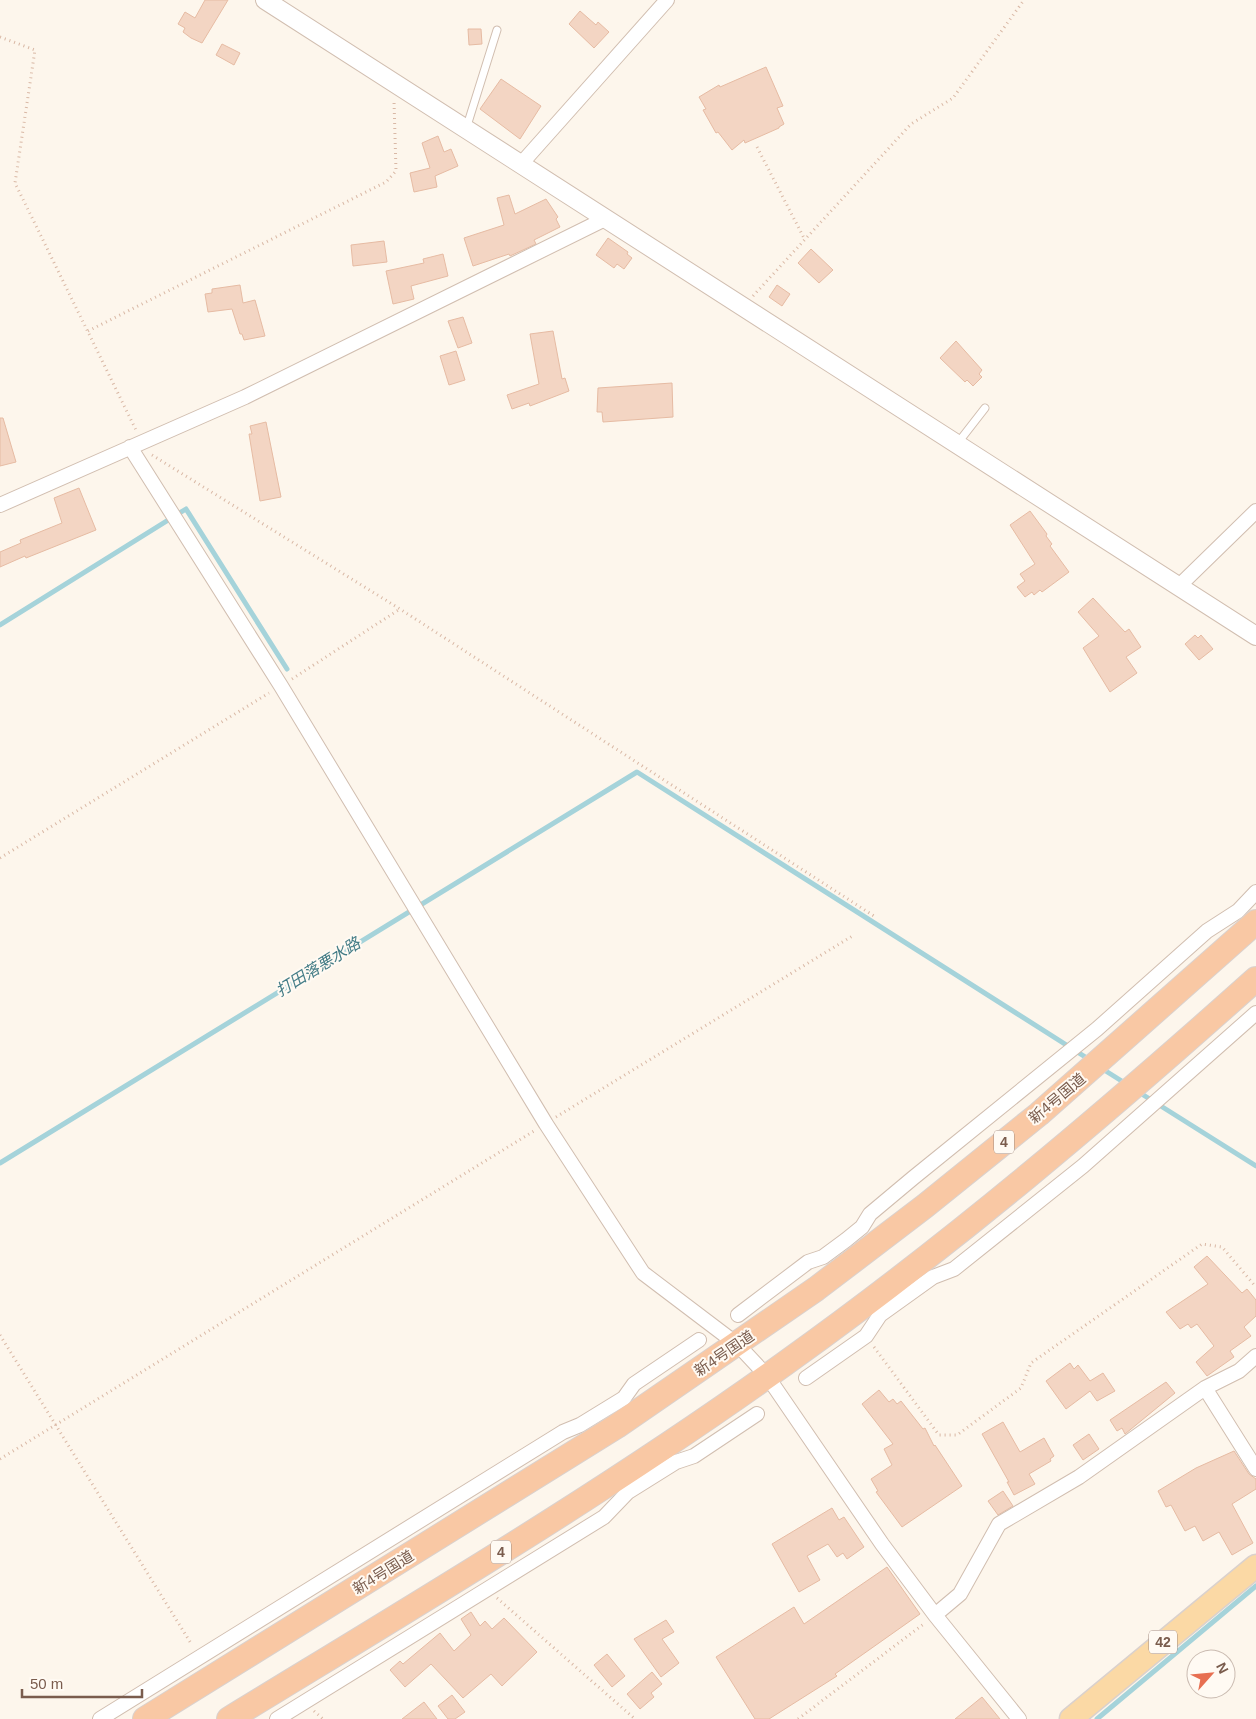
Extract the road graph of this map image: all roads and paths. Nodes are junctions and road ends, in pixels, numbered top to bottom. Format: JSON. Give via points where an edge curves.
{"nodes":[{"id":1,"x":265,"y":0,"type":"edge"},
{"id":2,"x":667,"y":0,"type":"edge"},
{"id":3,"x":1024,"y":0,"type":"edge"},
{"id":4,"x":497,"y":30,"type":"dead end"},
{"id":5,"x":0,"y":37,"type":"edge"},
{"id":6,"x":394,"y":82,"type":"junction"},
{"id":7,"x":466,"y":128,"type":"junction"},
{"id":8,"x":757,"y":147,"type":"dead end"},
{"id":9,"x":521,"y":164,"type":"junction"},
{"id":10,"x":605,"y":219,"type":"junction"},
{"id":11,"x":805,"y":240,"type":"junction"},
{"id":12,"x":743,"y":307,"type":"junction"},
{"id":13,"x":88,"y":331,"type":"junction"},
{"id":14,"x":985,"y":408,"type":"dead end"},
{"id":15,"x":136,"y":444,"type":"junction"},
{"id":16,"x":956,"y":444,"type":"junction"},
{"id":17,"x":0,"y":505,"type":"edge"},
{"id":18,"x":1256,"y":511,"type":"edge"},
{"id":19,"x":1178,"y":587,"type":"junction"},
{"id":20,"x":400,"y":609,"type":"junction"},
{"id":21,"x":1256,"y":636,"type":"edge"},
{"id":22,"x":281,"y":686,"type":"junction"},
{"id":23,"x":0,"y":858,"type":"edge"},
{"id":24,"x":1255,"y":895,"type":"edge"},
{"id":25,"x":874,"y":916,"type":"dead end"},
{"id":26,"x":1256,"y":922,"type":"edge"},
{"id":27,"x":854,"y":935,"type":"dead end"},
{"id":28,"x":1256,"y":979,"type":"edge"},
{"id":29,"x":1256,"y":1013,"type":"edge"},
{"id":30,"x":546,"y":1124,"type":"junction"},
{"id":31,"x":853,"y":1248,"type":"junction"},
{"id":32,"x":1256,"y":1287,"type":"edge"},
{"id":33,"x":898,"y":1292,"type":"junction"},
{"id":34,"x":738,"y":1315,"type":"dead end"},
{"id":35,"x":0,"y":1335,"type":"edge"},
{"id":36,"x":866,"y":1336,"type":"junction"},
{"id":37,"x":700,"y":1340,"type":"dead end"},
{"id":38,"x":738,"y":1345,"type":"junction"},
{"id":39,"x":1256,"y":1356,"type":"edge"},
{"id":40,"x":767,"y":1376,"type":"junction"},
{"id":41,"x":806,"y":1378,"type":"dead end"},
{"id":42,"x":1204,"y":1388,"type":"junction"},
{"id":43,"x":757,"y":1414,"type":"dead end"},
{"id":44,"x":611,"y":1418,"type":"junction"},
{"id":45,"x":56,"y":1425,"type":"junction"},
{"id":46,"x":0,"y":1459,"type":"edge"},
{"id":47,"x":647,"y":1469,"type":"junction"},
{"id":48,"x":1256,"y":1469,"type":"edge"},
{"id":49,"x":1256,"y":1566,"type":"edge"},
{"id":50,"x":487,"y":1589,"type":"junction"},
{"id":51,"x":935,"y":1615,"type":"junction"},
{"id":52,"x":200,"y":1657,"type":"junction"},
{"id":53,"x":100,"y":1719,"type":"edge"},
{"id":54,"x":145,"y":1719,"type":"edge"},
{"id":55,"x":229,"y":1719,"type":"edge"},
{"id":56,"x":277,"y":1719,"type":"edge"},
{"id":57,"x":635,"y":1719,"type":"edge"},
{"id":58,"x":798,"y":1719,"type":"edge"},
{"id":59,"x":1018,"y":1719,"type":"edge"},
{"id":60,"x":1071,"y":1719,"type":"edge"}],
"edges":[{"from":1,"to":6,"type":"street"},
{"from":2,"to":9,"type":"street"},
{"from":3,"to":11,"type":"path","via":[[953,98],[911,124]]},
{"from":4,"to":7,"type":"lane"},
{"from":5,"to":13,"type":"path","via":[[35,50],[15,183]]},
{"from":6,"to":7,"type":"street"},
{"from":6,"to":13,"type":"path","via":[[396,171],[386,182]]},
{"from":7,"to":9,"type":"street"},
{"from":8,"to":11,"type":"path"},
{"from":9,"to":10,"type":"street"},
{"from":10,"to":12,"type":"street"},
{"from":10,"to":15,"type":"street","via":[[245,398]]},
{"from":11,"to":12,"type":"path"},
{"from":12,"to":16,"type":"street"},
{"from":13,"to":15,"type":"path"},
{"from":14,"to":16,"type":"lane"},
{"from":15,"to":17,"type":"street"},
{"from":15,"to":20,"type":"path"},
{"from":15,"to":22,"type":"street"},
{"from":16,"to":19,"type":"street"},
{"from":18,"to":19,"type":"street"},
{"from":19,"to":21,"type":"street"},
{"from":20,"to":22,"type":"path"},
{"from":20,"to":25,"type":"path"},
{"from":22,"to":23,"type":"path"},
{"from":22,"to":30,"type":"street"},
{"from":24,"to":31,"type":"street","via":[[1238,911],[1207,931],[1097,1029],[870,1214]]},
{"from":26,"to":31,"type":"highway","name":"新4号国道","number":"4","via":[[1039,1114]]},
{"from":27,"to":30,"type":"path"},
{"from":28,"to":33,"type":"highway","number":"4","via":[[1142,1082]]},
{"from":29,"to":33,"type":"street","via":[[1083,1166],[954,1268]]},
{"from":30,"to":38,"type":"street","via":[[643,1273]]},
{"from":30,"to":45,"type":"path"},
{"from":31,"to":34,"type":"street","via":[[808,1262]]},
{"from":31,"to":38,"type":"highway","name":"新4号国道","number":"4"},
{"from":32,"to":36,"type":"path","via":[[1222,1247],[1202,1244],[1032,1364],[1020,1388],[957,1435],[939,1435]]},
{"from":33,"to":36,"type":"street"},
{"from":33,"to":40,"type":"highway","number":"4"},
{"from":35,"to":45,"type":"path"},
{"from":36,"to":41,"type":"street"},
{"from":37,"to":44,"type":"street","via":[[634,1384]]},
{"from":38,"to":40,"type":"street"},
{"from":38,"to":44,"type":"highway","name":"新4号国道","number":"4"},
{"from":39,"to":42,"type":"street"},
{"from":40,"to":47,"type":"highway","number":"4"},
{"from":40,"to":51,"type":"street","via":[[882,1544]]},
{"from":42,"to":48,"type":"street"},
{"from":42,"to":51,"type":"street","via":[[1079,1477],[999,1524],[960,1594]]},
{"from":43,"to":47,"type":"street","via":[[694,1456]]},
{"from":44,"to":52,"type":"street","via":[[562,1432]]},
{"from":44,"to":54,"type":"highway","name":"新4号国道","number":"4"},
{"from":45,"to":46,"type":"path"},
{"from":45,"to":52,"type":"path"},
{"from":47,"to":50,"type":"street","via":[[604,1517]]},
{"from":47,"to":55,"type":"highway","number":"4","via":[[507,1549]]},
{"from":49,"to":60,"type":"main road","number":"42"},
{"from":50,"to":56,"type":"street"},
{"from":50,"to":57,"type":"path"},
{"from":51,"to":58,"type":"path"},
{"from":51,"to":59,"type":"street"},
{"from":52,"to":53,"type":"street"}]}
